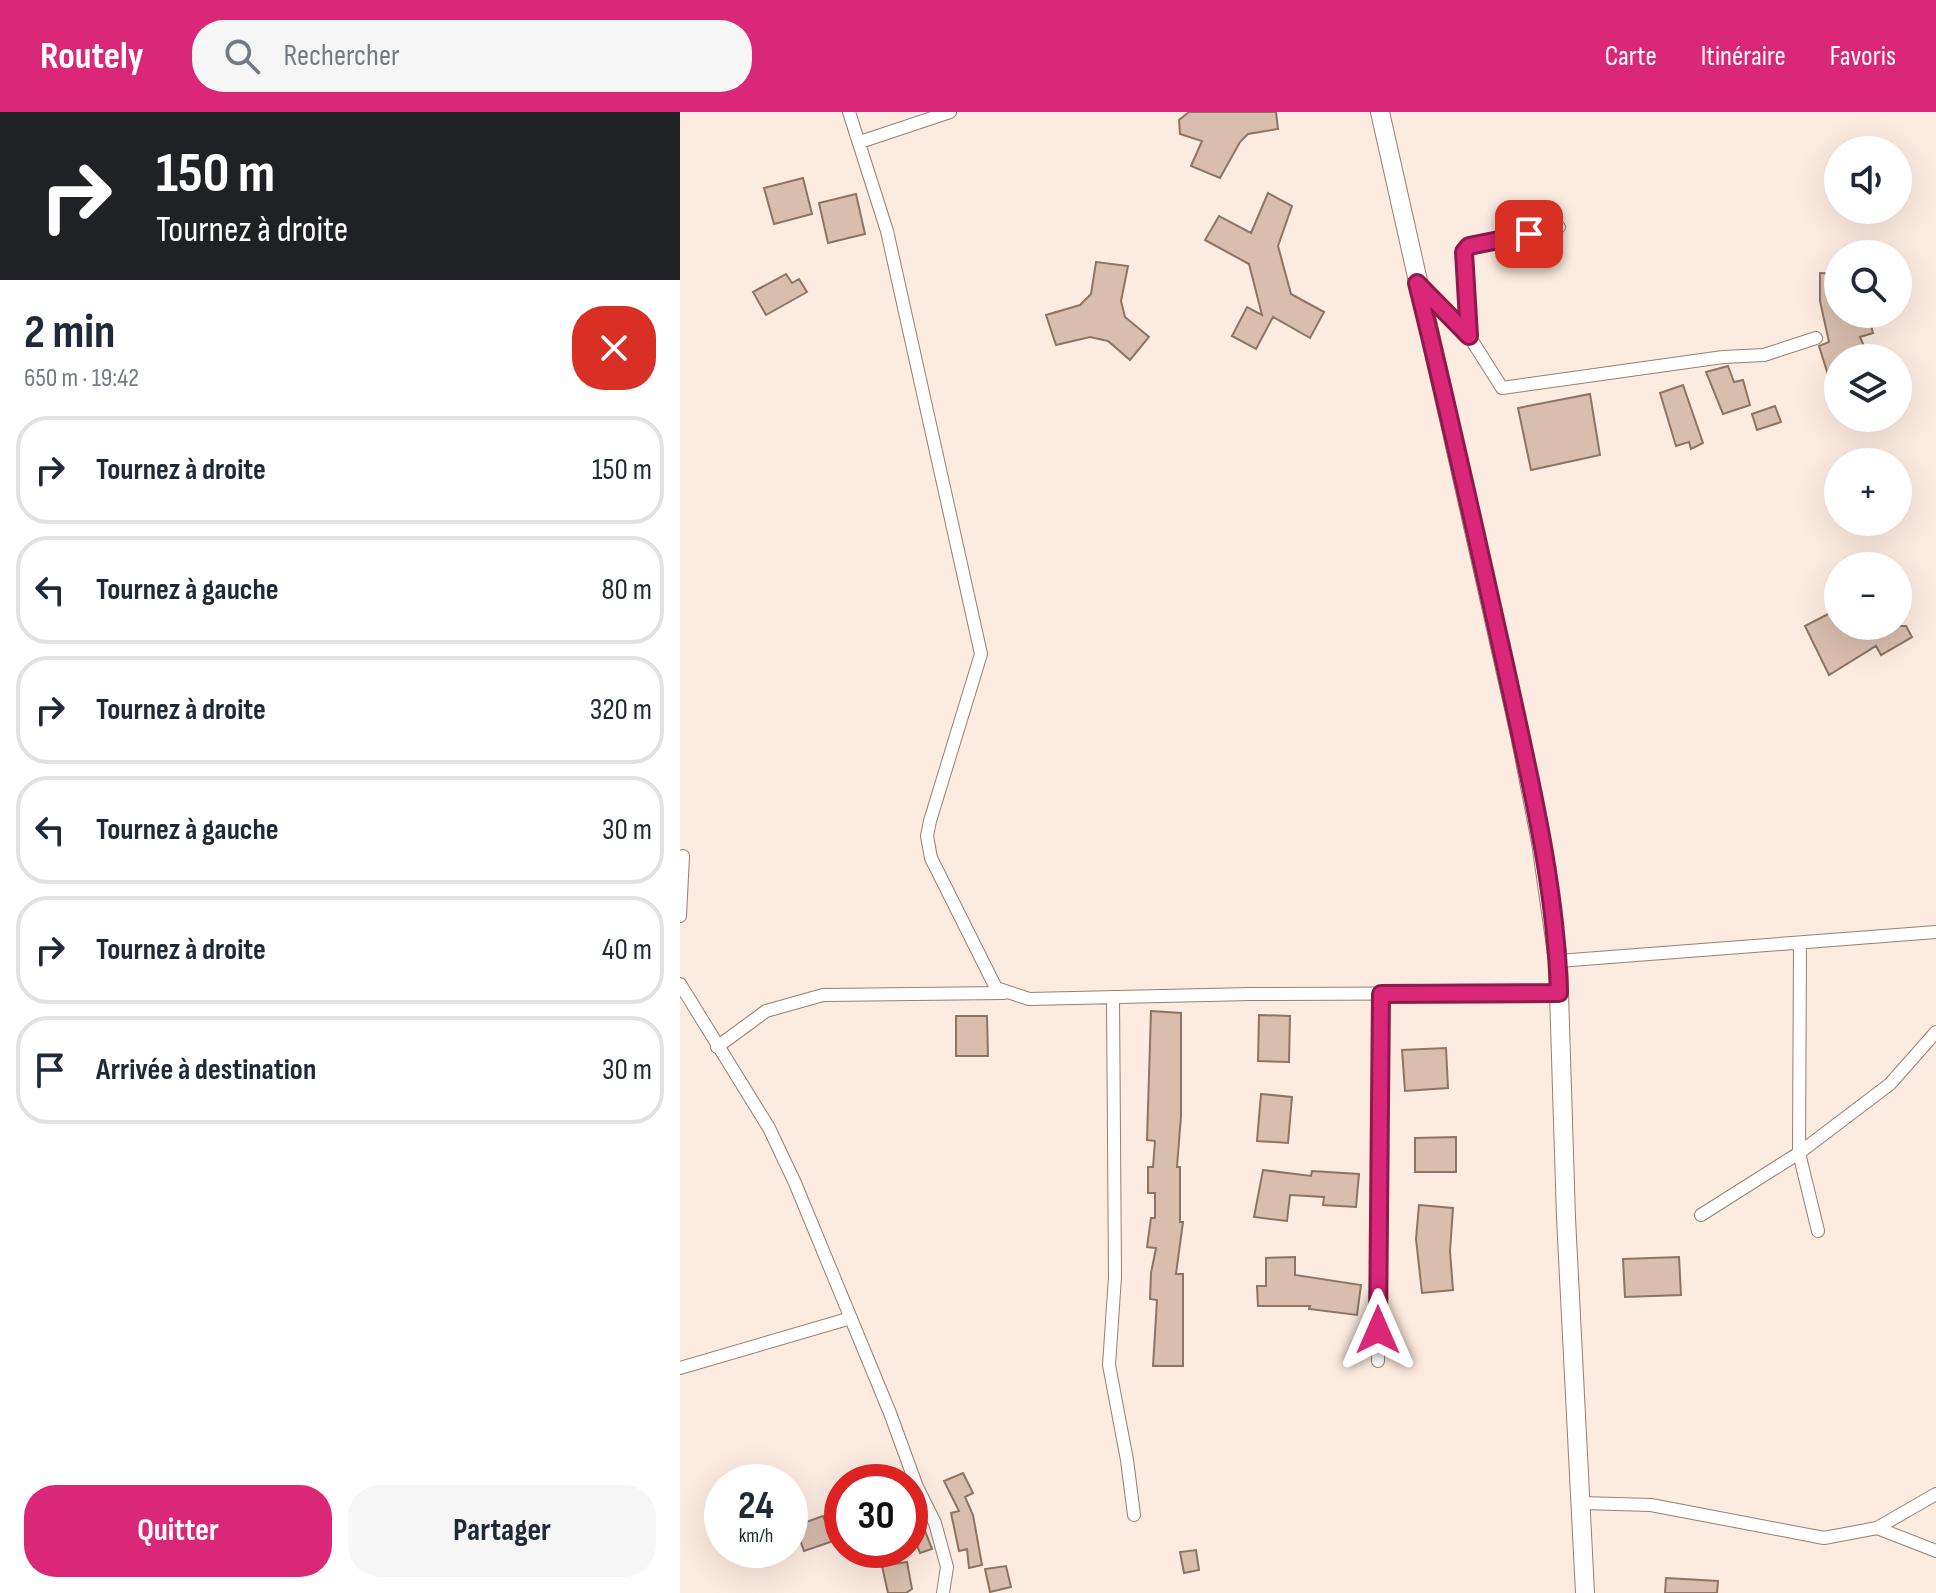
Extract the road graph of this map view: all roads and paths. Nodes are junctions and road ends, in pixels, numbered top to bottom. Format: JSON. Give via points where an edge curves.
{"nodes":[{"id":1,"x":849,"y":112,"type":"edge"},
{"id":2,"x":950,"y":112,"type":"edge"},
{"id":3,"x":1380,"y":112,"type":"edge"},
{"id":4,"x":860,"y":142,"type":"junction"},
{"id":5,"x":1559,"y":227,"type":"dead end"},
{"id":6,"x":1417,"y":283,"type":"junction"},
{"id":7,"x":1469,"y":336,"type":"junction"},
{"id":8,"x":1816,"y":338,"type":"dead end"},
{"id":9,"x":683,"y":856,"type":"dead end"},
{"id":10,"x":680,"y":916,"type":"edge"},
{"id":11,"x":1936,"y":932,"type":"edge"},
{"id":12,"x":1800,"y":943,"type":"junction"},
{"id":13,"x":1558,"y":961,"type":"junction"},
{"id":14,"x":680,"y":984,"type":"edge"},
{"id":15,"x":1004,"y":993,"type":"junction"},
{"id":16,"x":1559,"y":993,"type":"junction"},
{"id":17,"x":1381,"y":994,"type":"junction"},
{"id":18,"x":1113,"y":997,"type":"junction"},
{"id":19,"x":1936,"y":1032,"type":"edge"},
{"id":20,"x":717,"y":1047,"type":"junction"},
{"id":21,"x":1799,"y":1153,"type":"junction"},
{"id":22,"x":1701,"y":1215,"type":"dead end"},
{"id":23,"x":1818,"y":1231,"type":"dead end"},
{"id":24,"x":851,"y":1318,"type":"junction"},
{"id":25,"x":1378,"y":1361,"type":"dead end"},
{"id":26,"x":680,"y":1368,"type":"edge"},
{"id":27,"x":1936,"y":1494,"type":"edge"},
{"id":28,"x":1581,"y":1503,"type":"junction"},
{"id":29,"x":1134,"y":1515,"type":"dead end"},
{"id":30,"x":1877,"y":1528,"type":"junction"},
{"id":31,"x":1936,"y":1551,"type":"edge"},
{"id":32,"x":943,"y":1593,"type":"edge"},
{"id":33,"x":1585,"y":1593,"type":"edge"}],
"edges":[{"from":1,"to":4,"type":"street"},
{"from":2,"to":4,"type":"street"},
{"from":3,"to":6,"type":"main road"},
{"from":4,"to":15,"type":"street","via":[[887,231],[981,654],[927,836],[931,858],[982,962]]},
{"from":5,"to":7,"type":"street","via":[[1469,246],[1464,252]]},
{"from":6,"to":7,"type":"street"},
{"from":6,"to":13,"type":"main road","via":[[1520,735]]},
{"from":7,"to":8,"type":"street","via":[[1502,388],[1764,355]]},
{"from":9,"to":10,"type":"street"},
{"from":11,"to":12,"type":"street"},
{"from":12,"to":13,"type":"street"},
{"from":12,"to":21,"type":"street"},
{"from":13,"to":16,"type":"main road"},
{"from":14,"to":20,"type":"street"},
{"from":15,"to":18,"type":"street","via":[[1029,999]]},
{"from":15,"to":20,"type":"street","via":[[823,995],[766,1011]]},
{"from":16,"to":17,"type":"street"},
{"from":16,"to":28,"type":"main road"},
{"from":17,"to":18,"type":"street"},
{"from":17,"to":25,"type":"street"},
{"from":18,"to":29,"type":"street","via":[[1115,1277],[1109,1365]]},
{"from":19,"to":21,"type":"street","via":[[1890,1084]]},
{"from":20,"to":24,"type":"street","via":[[769,1128]]},
{"from":21,"to":22,"type":"street"},
{"from":21,"to":23,"type":"street"},
{"from":24,"to":26,"type":"street"},
{"from":24,"to":32,"type":"street","via":[[942,1543],[947,1567]]},
{"from":27,"to":30,"type":"street"},
{"from":28,"to":30,"type":"street","via":[[1651,1505],[1824,1538]]},
{"from":28,"to":33,"type":"main road"},
{"from":30,"to":31,"type":"street"}]}
